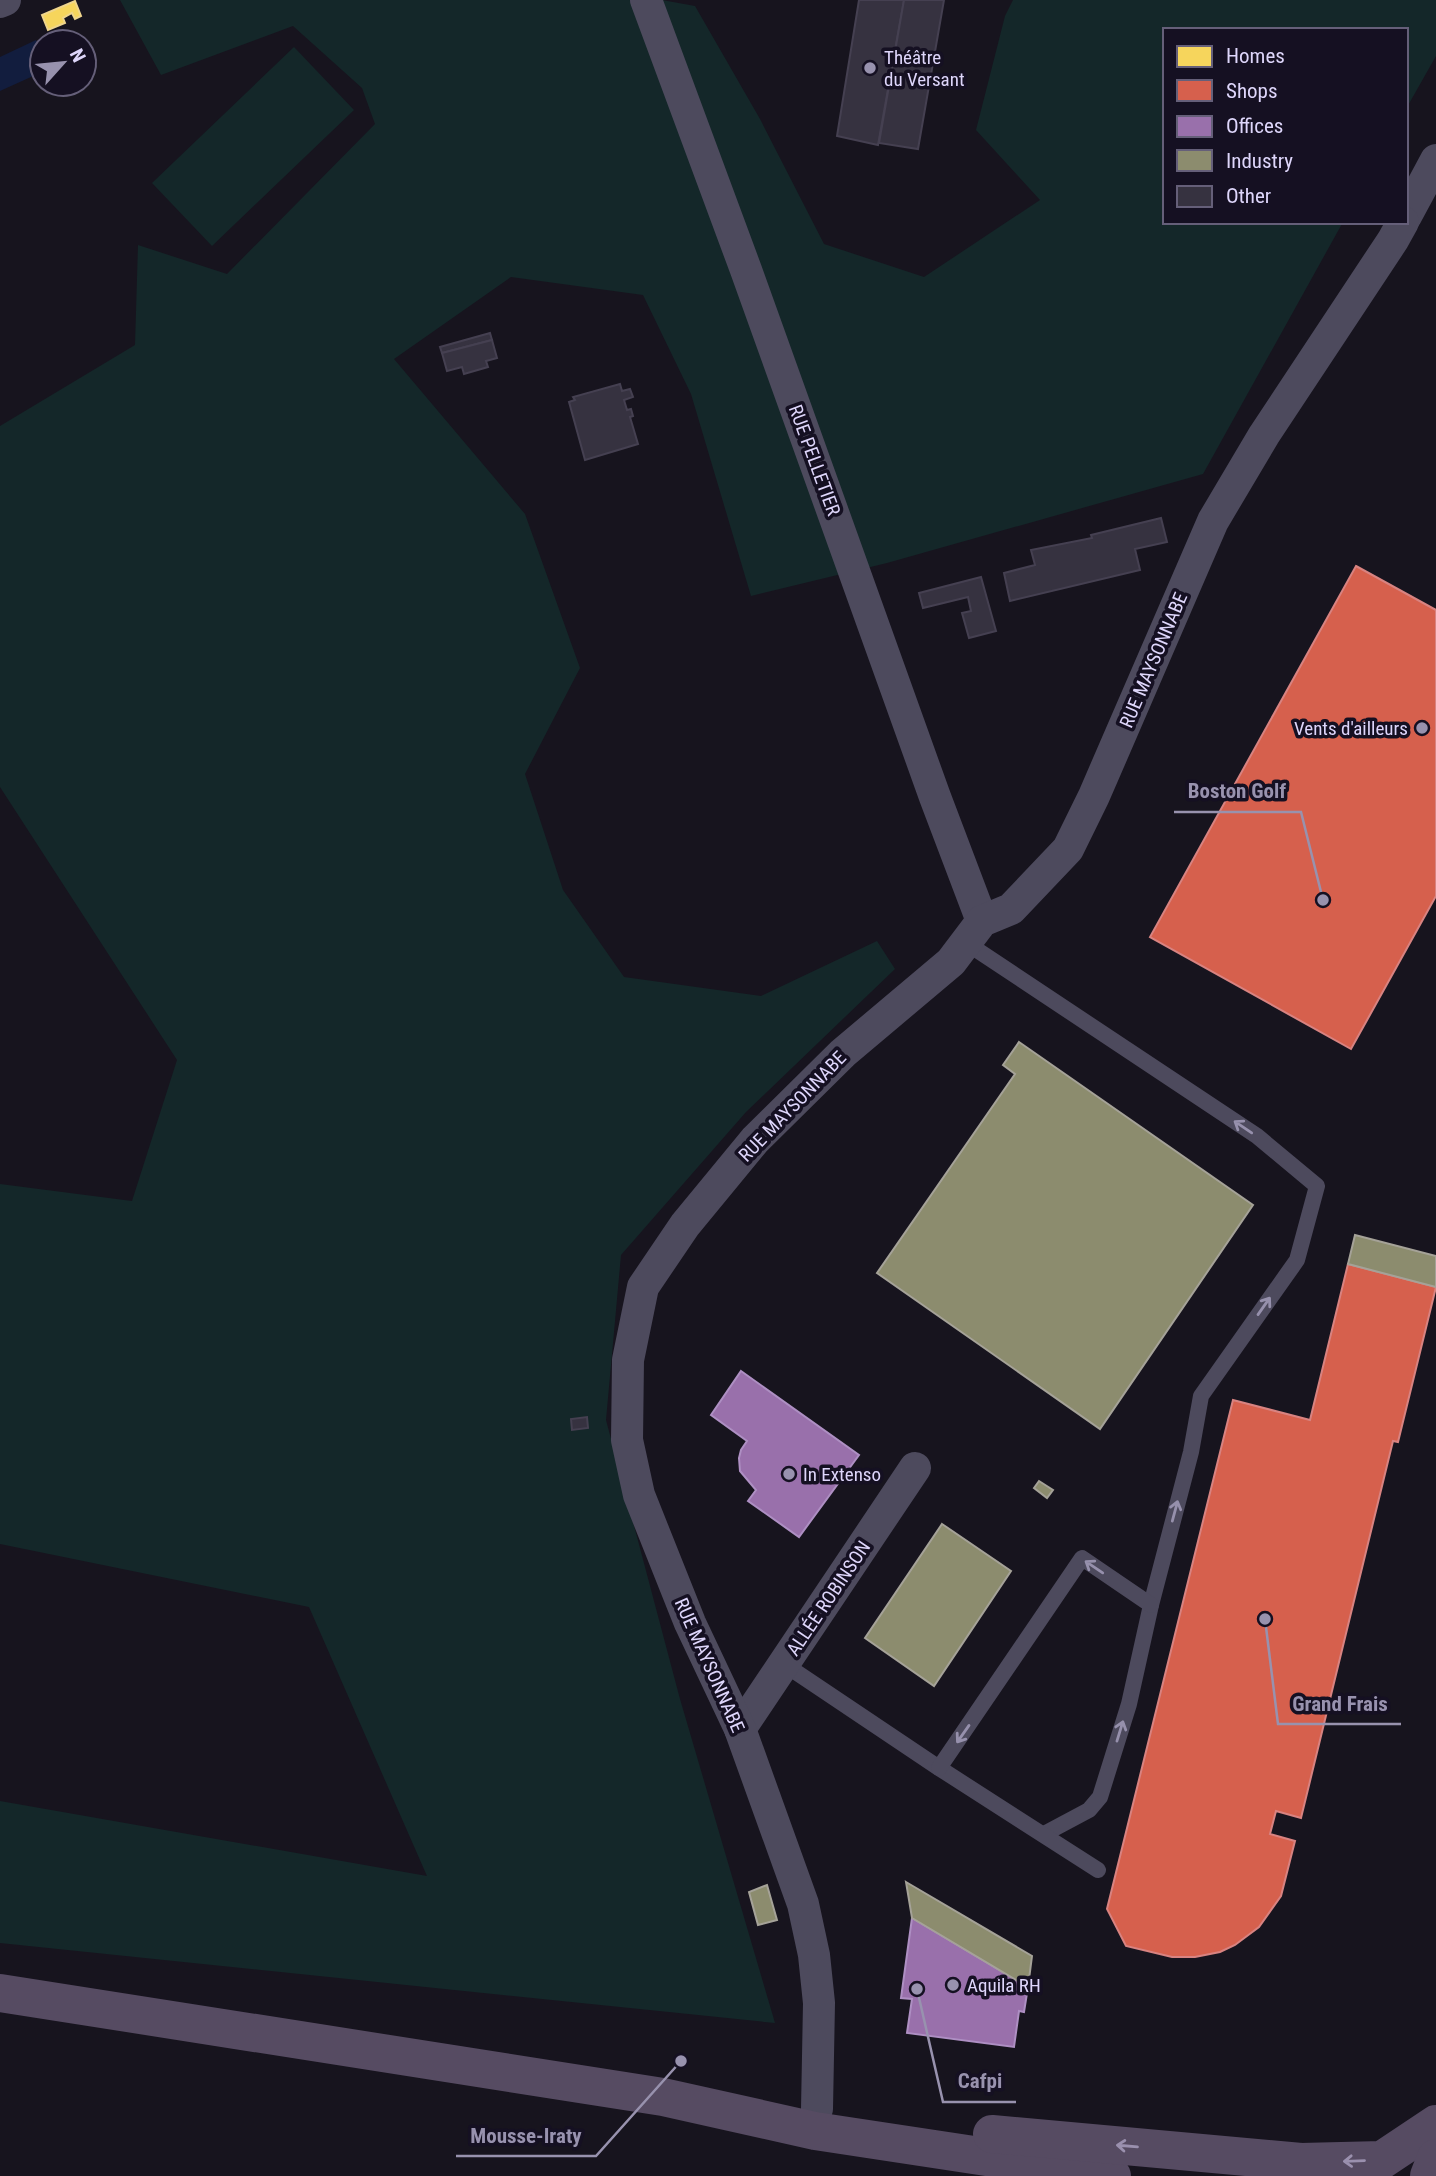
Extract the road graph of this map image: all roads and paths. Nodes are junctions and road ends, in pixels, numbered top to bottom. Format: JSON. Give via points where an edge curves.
{"nodes":[{"id":1,"x":5,"y":0,"type":"edge"},
{"id":2,"x":646,"y":0,"type":"edge"},
{"id":3,"x":0,"y":2,"type":"edge"},
{"id":4,"x":1436,"y":160,"type":"edge"},
{"id":5,"x":1408,"y":212,"type":"edge"},
{"id":6,"x":1402,"y":224,"type":"edge"},
{"id":7,"x":974,"y":932,"type":"junction"},
{"id":8,"x":915,"y":1468,"type":"dead end"},
{"id":9,"x":1151,"y":1605,"type":"junction"},
{"id":10,"x":784,"y":1664,"type":"junction"},
{"id":11,"x":740,"y":1729,"type":"junction"},
{"id":12,"x":939,"y":1768,"type":"junction"},
{"id":13,"x":1044,"y":1834,"type":"junction"},
{"id":14,"x":1098,"y":1870,"type":"dead end"},
{"id":15,"x":0,"y":1993,"type":"edge"},
{"id":16,"x":663,"y":2097,"type":"junction"},
{"id":17,"x":817,"y":2109,"type":"junction"},
{"id":18,"x":1436,"y":2124,"type":"edge"},
{"id":19,"x":1436,"y":2158,"type":"edge"},
{"id":20,"x":1112,"y":2176,"type":"edge"},
{"id":21,"x":1429,"y":2176,"type":"edge"}],
"edges":[{"from":1,"to":3,"type":"street"},
{"from":2,"to":7,"type":"street","name":"RUE PELLETIER","via":[[746,270]]},
{"from":4,"to":5,"type":"street"},
{"from":6,"to":7,"type":"street","name":"RUE MAYSONNABE","via":[[1213,521],[1068,849],[1011,909]]},
{"from":9,"to":7,"type":"lane","one_way":true,"via":[[1201,1396],[1297,1260],[1317,1186],[1257,1136]]},
{"from":7,"to":11,"type":"street","name":"RUE MAYSONNABE","via":[[951,962],[843,1053],[755,1140],[685,1225],[643,1287],[628,1360],[627,1440],[639,1495],[690,1623]]},
{"from":8,"to":10,"type":"street","name":"ALLÉE ROBINSON"},
{"from":9,"to":12,"type":"lane","one_way":true,"via":[[1082,1558]]},
{"from":13,"to":9,"type":"lane","one_way":true,"via":[[1089,1810],[1100,1797],[1129,1704]]},
{"from":10,"to":11,"type":"street","name":"ALLÉE ROBINSON"},
{"from":10,"to":12,"type":"lane"},
{"from":11,"to":17,"type":"street","name":"RUE MAYSONNABE","via":[[803,1904],[814,1955]]},
{"from":12,"to":13,"type":"lane"},
{"from":13,"to":14,"type":"lane"},
{"from":15,"to":16,"type":"main road"},
{"from":16,"to":17,"type":"main road"},
{"from":16,"to":20,"type":"main road","via":[[815,2131]]},
{"from":18,"to":17,"type":"main road","one_way":true,"via":[[1382,2160],[1301,2162],[962,2131]]},
{"from":19,"to":21,"type":"main road"}]}
